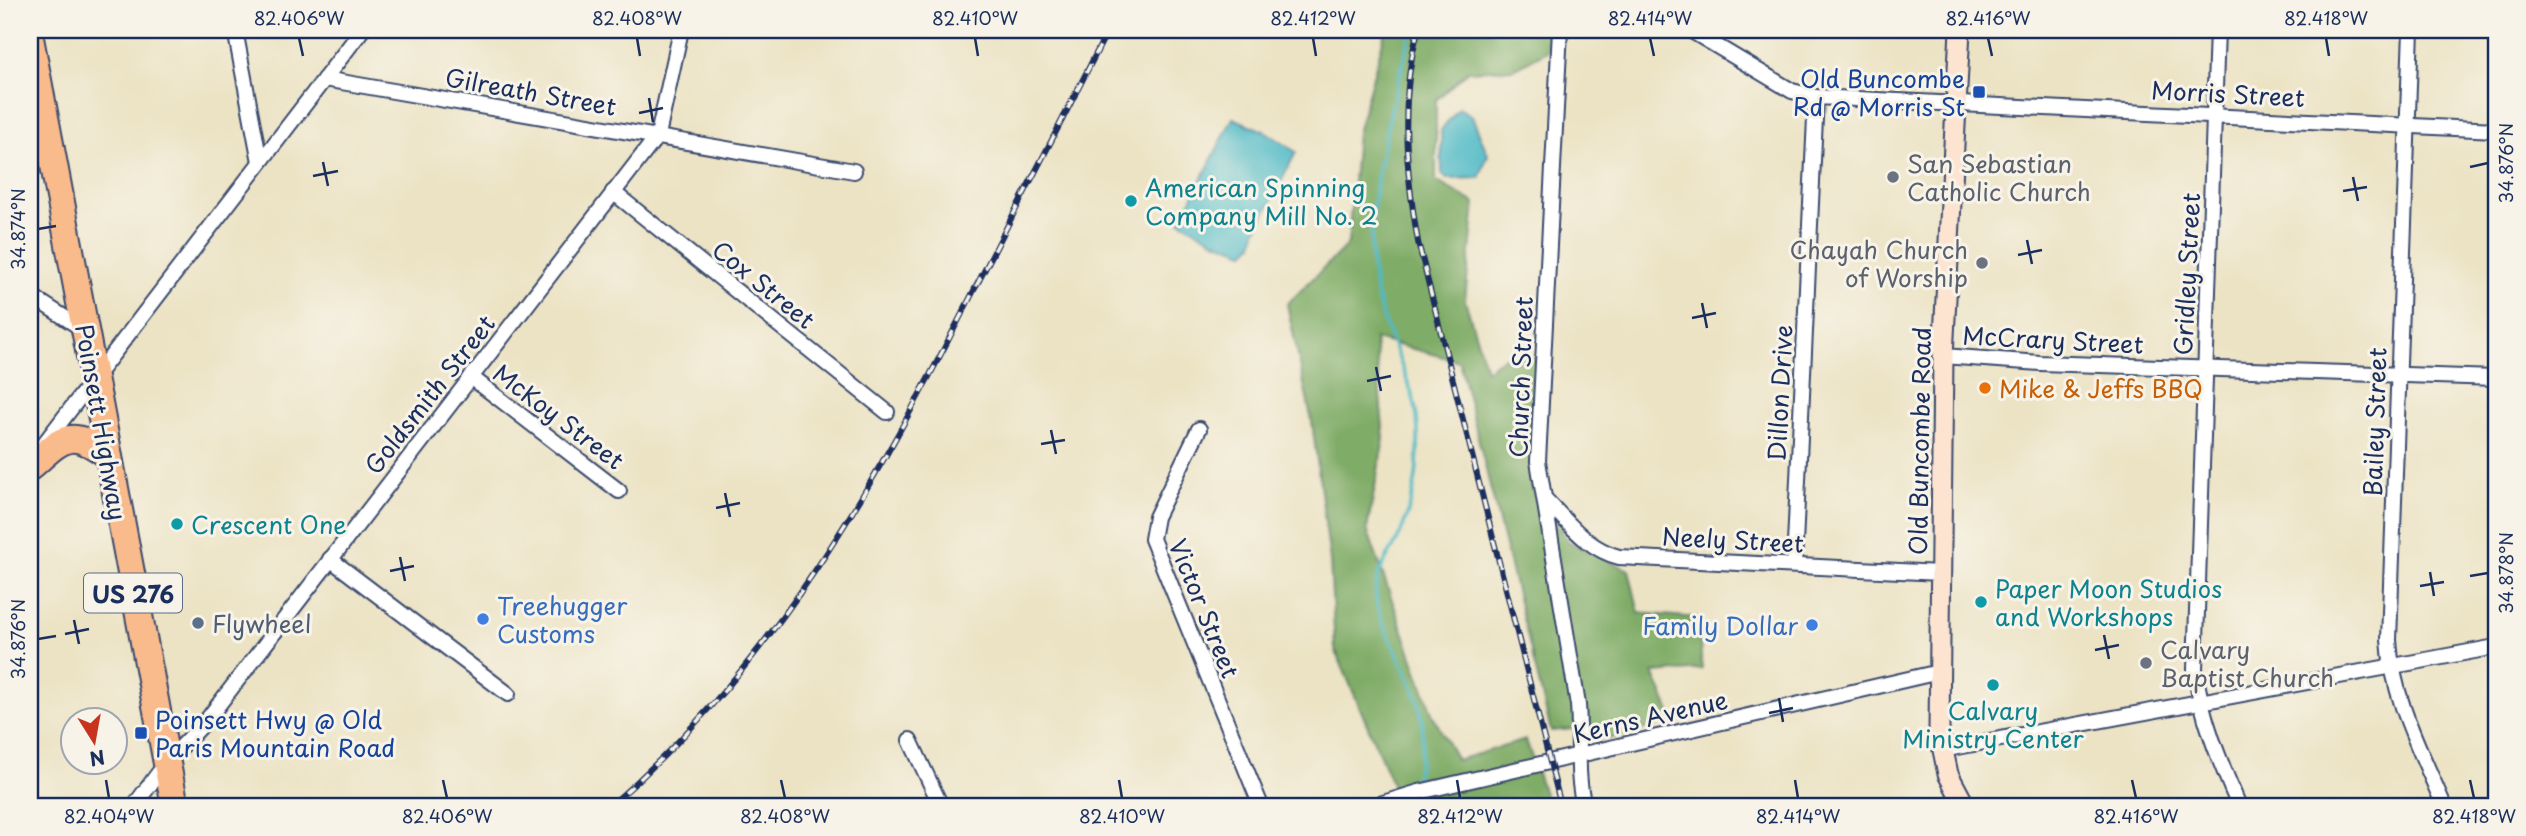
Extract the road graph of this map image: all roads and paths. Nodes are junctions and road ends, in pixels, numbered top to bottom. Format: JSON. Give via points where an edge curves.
{"nodes":[{"id":1,"x":235,"y":30,"type":"edge"},
{"id":2,"x":362,"y":30,"type":"edge"},
{"id":3,"x":681,"y":30,"type":"edge"},
{"id":4,"x":1560,"y":30,"type":"edge"},
{"id":5,"x":1690,"y":30,"type":"edge"},
{"id":6,"x":1960,"y":30,"type":"edge"},
{"id":7,"x":2217,"y":30,"type":"edge"},
{"id":8,"x":2411,"y":30,"type":"edge"},
{"id":9,"x":30,"y":38,"type":"edge"},
{"id":10,"x":324,"y":79,"type":"junction"},
{"id":11,"x":1816,"y":97,"type":"junction"},
{"id":12,"x":1956,"y":104,"type":"junction"},
{"id":13,"x":2216,"y":115,"type":"junction"},
{"id":14,"x":2407,"y":125,"type":"junction"},
{"id":15,"x":2496,"y":130,"type":"edge"},
{"id":16,"x":658,"y":135,"type":"junction"},
{"id":17,"x":260,"y":162,"type":"junction"},
{"id":18,"x":854,"y":171,"type":"dead end"},
{"id":19,"x":613,"y":192,"type":"junction"},
{"id":20,"x":30,"y":295,"type":"edge"},
{"id":21,"x":86,"y":331,"type":"junction"},
{"id":22,"x":1943,"y":356,"type":"junction"},
{"id":23,"x":2205,"y":367,"type":"junction"},
{"id":24,"x":2399,"y":374,"type":"junction"},
{"id":25,"x":471,"y":377,"type":"junction"},
{"id":26,"x":2496,"y":377,"type":"edge"},
{"id":27,"x":95,"y":380,"type":"junction"},
{"id":28,"x":887,"y":412,"type":"dead end"},
{"id":29,"x":1199,"y":429,"type":"dead end"},
{"id":30,"x":108,"y":455,"type":"junction"},
{"id":31,"x":30,"y":465,"type":"edge"},
{"id":32,"x":619,"y":491,"type":"dead end"},
{"id":33,"x":1546,"y":500,"type":"junction"},
{"id":34,"x":330,"y":559,"type":"junction"},
{"id":35,"x":1794,"y":565,"type":"junction"},
{"id":36,"x":1940,"y":573,"type":"junction"},
{"id":37,"x":2496,"y":648,"type":"edge"},
{"id":38,"x":2390,"y":667,"type":"junction"},
{"id":39,"x":1939,"y":672,"type":"junction"},
{"id":40,"x":508,"y":694,"type":"dead end"},
{"id":41,"x":2201,"y":702,"type":"junction"},
{"id":42,"x":910,"y":740,"type":"dead end"},
{"id":43,"x":1941,"y":750,"type":"junction"},
{"id":44,"x":1578,"y":756,"type":"junction"},
{"id":45,"x":166,"y":763,"type":"junction"},
{"id":46,"x":134,"y":806,"type":"edge"},
{"id":47,"x":175,"y":806,"type":"edge"},
{"id":48,"x":941,"y":806,"type":"edge"},
{"id":49,"x":1261,"y":806,"type":"edge"},
{"id":50,"x":1373,"y":806,"type":"edge"},
{"id":51,"x":1584,"y":806,"type":"edge"},
{"id":52,"x":1965,"y":806,"type":"edge"},
{"id":53,"x":2239,"y":806,"type":"edge"},
{"id":54,"x":2444,"y":806,"type":"edge"}],
"edges":[{"from":1,"to":17,"type":"street"},
{"from":2,"to":10,"type":"street"},
{"from":3,"to":16,"type":"street","name":"Goldsmith Street"},
{"from":4,"to":33,"type":"street","name":"Church Street","via":[[1538,439]]},
{"from":5,"to":11,"type":"street","name":"Morris Street","via":[[1792,91]]},
{"from":6,"to":12,"type":"street","name":"Old Buncombe Road"},
{"from":7,"to":13,"type":"street","name":"Gridley Street"},
{"from":8,"to":14,"type":"street","name":"Bailey Street"},
{"from":9,"to":21,"type":"highway","name":"Poinsett Highway","number":"US 276"},
{"from":10,"to":16,"type":"street","name":"Gilreath Street"},
{"from":10,"to":17,"type":"street"},
{"from":11,"to":12,"type":"street","name":"Morris Street"},
{"from":11,"to":35,"type":"street","name":"Dillon Drive"},
{"from":12,"to":13,"type":"street","name":"Morris Street"},
{"from":12,"to":22,"type":"street","name":"Old Buncombe Road"},
{"from":13,"to":14,"type":"street","name":"Morris Street"},
{"from":13,"to":23,"type":"street","name":"Gridley Street"},
{"from":14,"to":15,"type":"street","name":"Morris Street"},
{"from":14,"to":24,"type":"street","name":"Bailey Street"},
{"from":16,"to":18,"type":"street","name":"Gilreath Street"},
{"from":16,"to":19,"type":"street","name":"Goldsmith Street"},
{"from":17,"to":27,"type":"street"},
{"from":19,"to":25,"type":"street","name":"Goldsmith Street"},
{"from":19,"to":28,"type":"street","name":"Cox Street"},
{"from":20,"to":21,"type":"street"},
{"from":21,"to":27,"type":"highway","name":"Poinsett Highway","number":"US 276"},
{"from":22,"to":23,"type":"street","name":"McCrary Street"},
{"from":22,"to":36,"type":"street","name":"Old Buncombe Road"},
{"from":23,"to":24,"type":"street","name":"McCrary Street"},
{"from":23,"to":41,"type":"street","name":"Gridley Street","via":[[2194,631]]},
{"from":24,"to":26,"type":"street","name":"McCrary Street"},
{"from":24,"to":38,"type":"street","name":"Bailey Street"},
{"from":25,"to":32,"type":"street","name":"McKoy Street"},
{"from":25,"to":34,"type":"street","name":"Goldsmith Street"},
{"from":27,"to":30,"type":"highway","name":"Poinsett Highway","number":"US 276"},
{"from":27,"to":31,"type":"street"},
{"from":29,"to":49,"type":"street","name":"Victor Street","via":[[1156,517],[1152,539]]},
{"from":30,"to":31,"type":"highway","via":[[91,442],[70,436]]},
{"from":30,"to":45,"type":"highway","name":"Poinsett Highway","number":"US 276"},
{"from":33,"to":35,"type":"street","name":"Neely Street","via":[[1585,540],[1606,554]]},
{"from":33,"to":44,"type":"street","name":"Church Street","via":[[1578,705]]},
{"from":34,"to":40,"type":"street"},
{"from":34,"to":45,"type":"street","name":"Goldsmith Street","via":[[206,721]]},
{"from":35,"to":36,"type":"street","name":"Neely Street"},
{"from":36,"to":39,"type":"street","name":"Old Buncombe Road"},
{"from":37,"to":38,"type":"street"},
{"from":38,"to":41,"type":"street"},
{"from":38,"to":54,"type":"street","name":"Bailey Street"},
{"from":39,"to":43,"type":"street","name":"Old Buncombe Road"},
{"from":39,"to":44,"type":"street","name":"Kerns Avenue"},
{"from":41,"to":43,"type":"street"},
{"from":41,"to":53,"type":"street","name":"Gridley Street"},
{"from":42,"to":48,"type":"street"},
{"from":43,"to":52,"type":"street","name":"Old Buncombe Road"},
{"from":44,"to":50,"type":"street","name":"Kerns Avenue"},
{"from":44,"to":51,"type":"street","name":"Church Street","via":[[1576,774]]},
{"from":45,"to":46,"type":"street","name":"Goldsmith Street"},
{"from":45,"to":47,"type":"highway","name":"Poinsett Highway","number":"US 276"}]}
